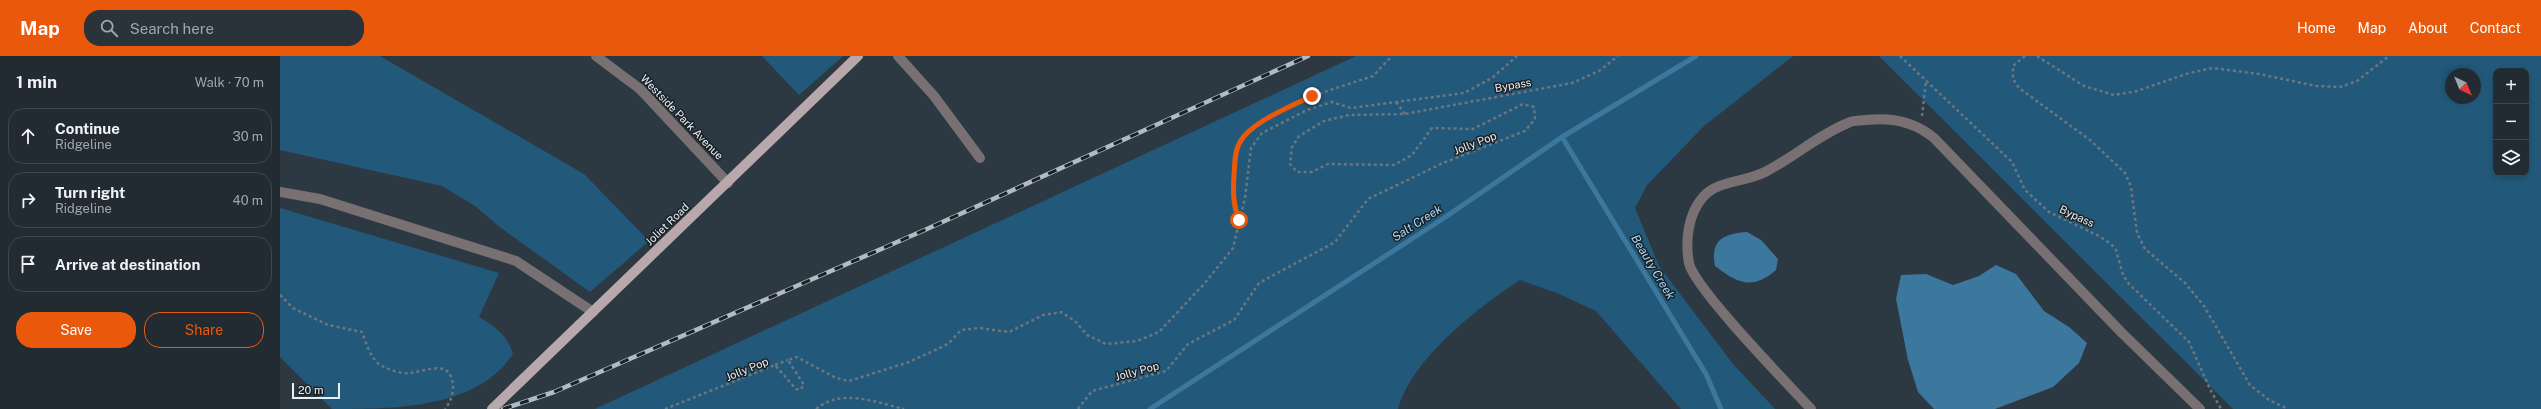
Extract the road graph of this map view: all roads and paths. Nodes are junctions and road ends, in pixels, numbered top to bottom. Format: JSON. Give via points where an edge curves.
{"nodes":[{"id":1,"x":596,"y":56,"type":"edge"},
{"id":2,"x":858,"y":56,"type":"edge"},
{"id":3,"x":898,"y":56,"type":"edge"},
{"id":4,"x":1392,"y":56,"type":"edge"},
{"id":5,"x":1517,"y":56,"type":"edge"},
{"id":6,"x":1618,"y":56,"type":"edge"},
{"id":7,"x":1900,"y":56,"type":"edge"},
{"id":8,"x":2025,"y":56,"type":"edge"},
{"id":9,"x":2037,"y":56,"type":"edge"},
{"id":10,"x":2389,"y":56,"type":"edge"},
{"id":11,"x":1926,"y":81,"type":"junction"},
{"id":12,"x":1396,"y":102,"type":"junction"},
{"id":13,"x":1405,"y":114,"type":"junction"},
{"id":14,"x":1923,"y":129,"type":"junction"},
{"id":15,"x":980,"y":158,"type":"dead end"},
{"id":16,"x":728,"y":183,"type":"junction"},
{"id":17,"x":280,"y":192,"type":"edge"},
{"id":18,"x":1239,"y":220,"type":"junction"},
{"id":19,"x":280,"y":295,"type":"edge"},
{"id":20,"x":593,"y":312,"type":"junction"},
{"id":21,"x":788,"y":360,"type":"junction"},
{"id":22,"x":775,"y":365,"type":"junction"},
{"id":23,"x":445,"y":409,"type":"edge"},
{"id":24,"x":492,"y":409,"type":"edge"},
{"id":25,"x":665,"y":409,"type":"edge"},
{"id":26,"x":816,"y":409,"type":"edge"},
{"id":27,"x":904,"y":409,"type":"edge"},
{"id":28,"x":1078,"y":409,"type":"edge"},
{"id":29,"x":1811,"y":409,"type":"edge"},
{"id":30,"x":2200,"y":409,"type":"edge"},
{"id":31,"x":2221,"y":409,"type":"edge"},
{"id":32,"x":2288,"y":409,"type":"edge"}],
"edges":[{"from":1,"to":16,"type":"street","name":"Westside Park Avenue","via":[[640,89]]},
{"from":2,"to":16,"type":"main road","name":"Joliet Road"},
{"from":3,"to":15,"type":"street","via":[[934,96]]},
{"from":4,"to":18,"type":"path","via":[[1373,76],[1312,96],[1285,109],[1263,120],[1240,141],[1236,152],[1233,184],[1234,206]]},
{"from":5,"to":12,"type":"path","via":[[1492,78],[1464,93]]},
{"from":6,"to":13,"type":"path","name":"Bypass","via":[[1599,70],[1572,83]]},
{"from":7,"to":11,"type":"path","name":"Bypass"},
{"from":8,"to":32,"type":"path","via":[[2017,60],[2013,66],[2012,74],[2016,84],[2037,103],[2090,140],[2118,165],[2132,188],[2135,224],[2143,245],[2185,283],[2204,306],[2250,385],[2269,400]]},
{"from":9,"to":10,"type":"path","via":[[2084,86],[2114,95],[2137,91],[2188,73],[2213,68],[2260,74],[2316,86],[2340,87],[2357,82]]},
{"from":11,"to":14,"type":"path"},
{"from":11,"to":31,"type":"path","name":"Bypass","via":[[2012,162],[2025,190],[2049,212],[2111,244],[2116,250],[2123,275],[2129,284],[2190,342]]},
{"from":12,"to":13,"type":"path"},
{"from":12,"to":18,"type":"path","via":[[1351,108],[1332,102],[1307,110],[1262,134],[1252,148]]},
{"from":13,"to":28,"type":"path","name":"Jolly Pop","via":[[1349,115],[1324,121],[1299,136],[1292,148],[1290,164],[1297,172],[1312,172],[1328,164],[1394,166],[1412,155],[1432,128],[1473,129],[1523,104],[1534,107],[1535,119],[1525,132],[1443,163],[1368,199],[1335,242],[1259,283],[1234,320],[1188,344],[1166,371],[1092,391]]},
{"from":14,"to":29,"type":"street","via":[[1906,122],[1879,119],[1849,122],[1764,173],[1722,185],[1704,196],[1693,212],[1688,235],[1689,264],[1708,294]]},
{"from":14,"to":30,"type":"street","via":[[1954,157],[2122,333]]},
{"from":16,"to":20,"type":"main road","name":"Joliet Road"},
{"from":17,"to":20,"type":"street","via":[[320,199],[516,261]]},
{"from":18,"to":21,"type":"path","via":[[1233,248],[1204,284],[1159,332],[1137,341],[1106,344],[1087,335],[1075,321],[1061,312],[1043,315],[1009,332],[980,328],[961,330],[942,348],[909,362],[849,381],[836,378],[797,357]]},
{"from":19,"to":23,"type":"path","via":[[293,308],[328,325],[362,332],[373,356],[381,366],[409,373],[436,367],[446,370],[452,379],[453,390]]},
{"from":20,"to":24,"type":"main road","name":"Joliet Road"},
{"from":21,"to":22,"type":"path"},
{"from":21,"to":22,"type":"path","name":"Jolly Pop","via":[[804,385],[800,390],[796,389]]},
{"from":22,"to":25,"type":"path","name":"Jolly Pop"},
{"from":26,"to":27,"type":"path","via":[[825,401],[848,396]]}]}
